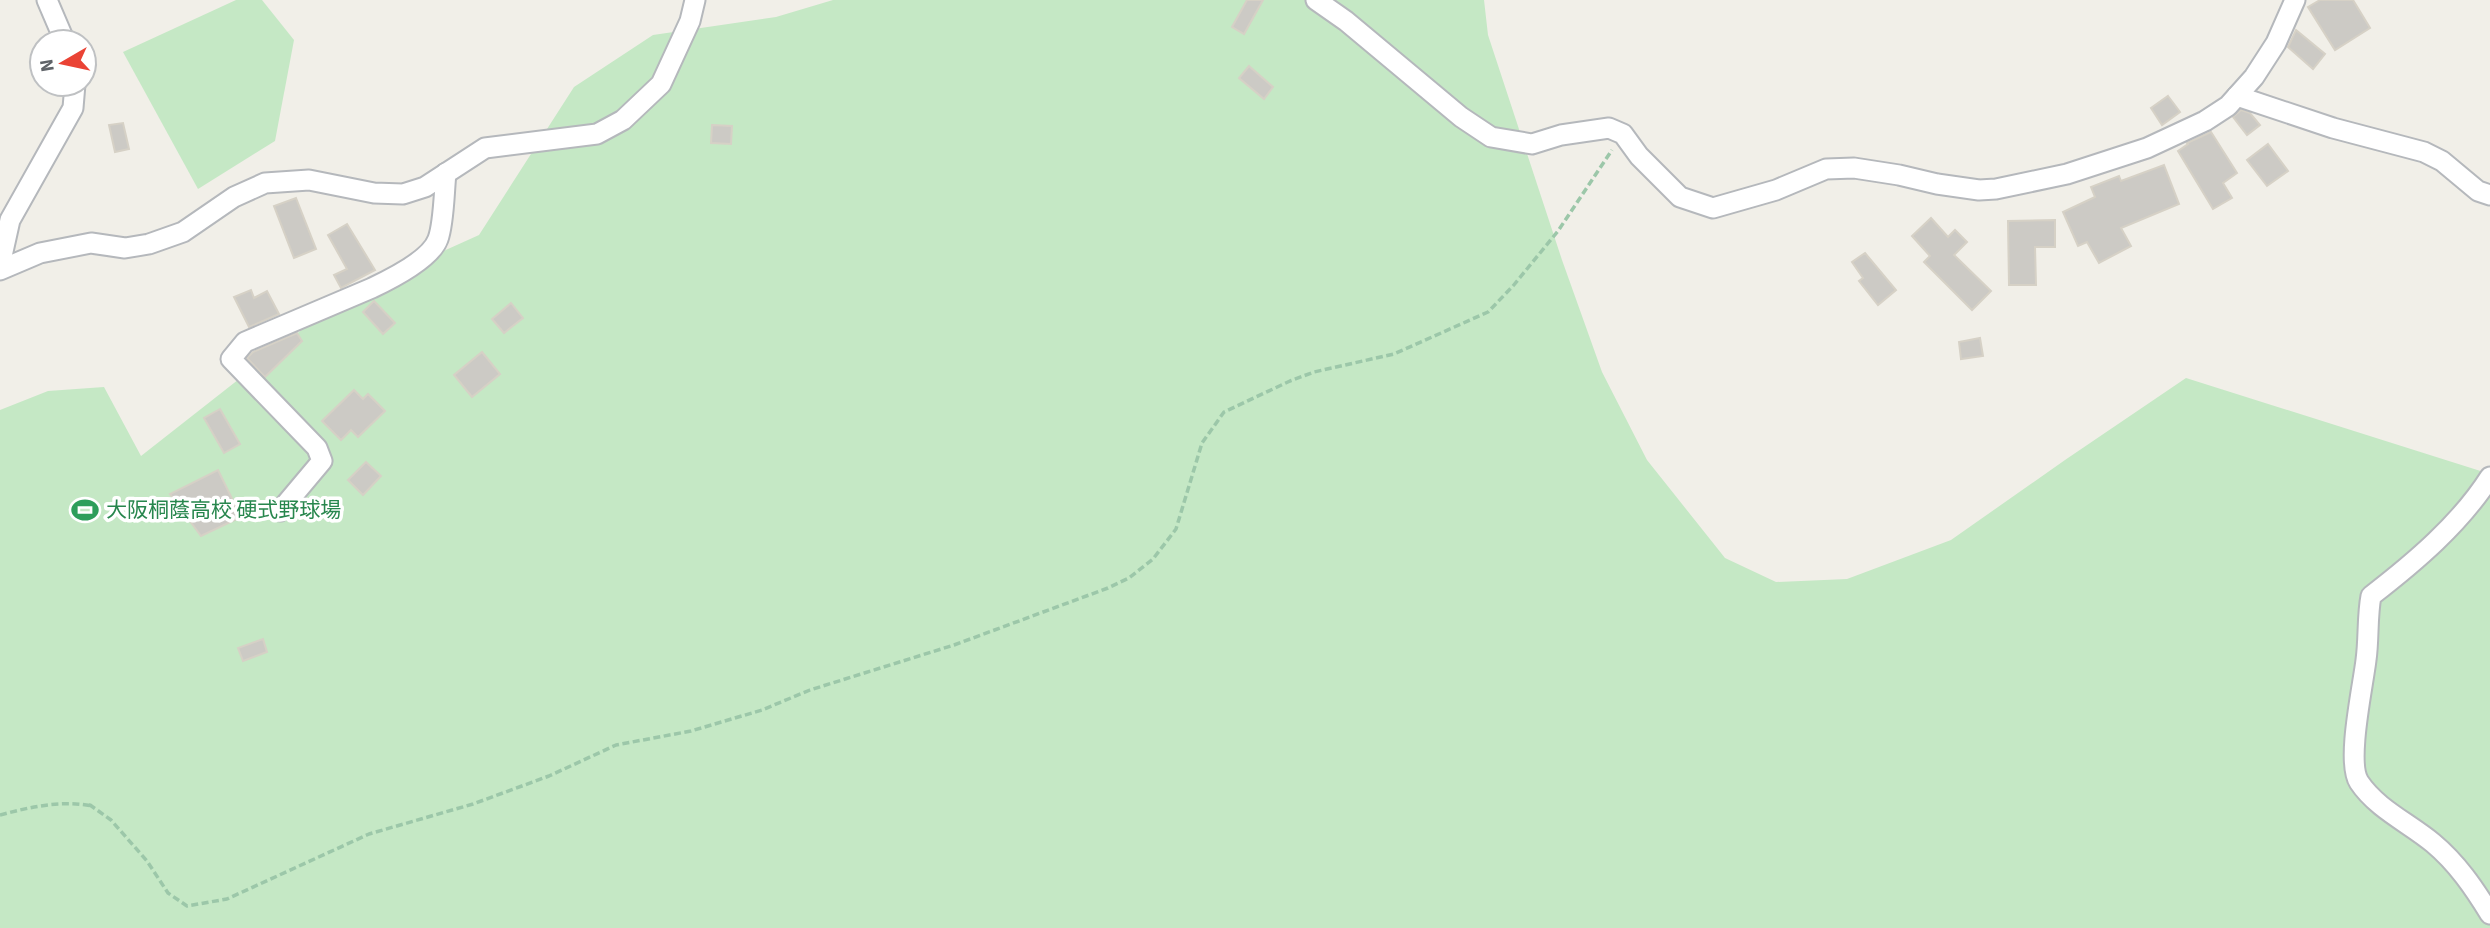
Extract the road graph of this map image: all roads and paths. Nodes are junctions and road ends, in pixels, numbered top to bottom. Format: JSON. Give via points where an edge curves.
{"nodes":[{"id":1,"x":47,"y":0,"type":"edge"},
{"id":2,"x":695,"y":0,"type":"edge"},
{"id":3,"x":1316,"y":0,"type":"edge"},
{"id":4,"x":2295,"y":0,"type":"edge"},
{"id":5,"x":59,"y":28,"type":"edge"},
{"id":6,"x":2236,"y":96,"type":"junction"},
{"id":7,"x":74,"y":98,"type":"edge"},
{"id":8,"x":1623,"y":134,"type":"junction"},
{"id":9,"x":446,"y":173,"type":"junction"},
{"id":10,"x":2490,"y":195,"type":"edge"},
{"id":11,"x":0,"y":267,"type":"edge"},
{"id":12,"x":2490,"y":477,"type":"edge"},
{"id":13,"x":280,"y":511,"type":"dead end"},
{"id":14,"x":0,"y":815,"type":"edge"},
{"id":15,"x":2490,"y":914,"type":"edge"}],
"edges":[{"from":1,"to":5,"type":"street"},
{"from":2,"to":9,"type":"street","via":[[661,84],[623,120],[597,134],[485,148]]},
{"from":3,"to":8,"type":"street","via":[[1491,137],[1532,144],[1609,128]]},
{"from":4,"to":6,"type":"street","via":[[2276,43],[2254,78]]},
{"from":6,"to":8,"type":"street","via":[[2205,121],[2147,148],[2067,174],[1979,190],[1854,168],[1826,169],[1776,190],[1713,208],[1680,197]]},
{"from":6,"to":10,"type":"street","via":[[2424,152]]},
{"from":7,"to":11,"type":"street","via":[[74,108],[10,220]]},
{"from":8,"to":14,"type":"path","via":[[1558,231],[1488,312],[1394,354],[1314,372],[1224,412],[1202,443],[1176,529],[1153,559],[1108,589],[762,710],[691,732],[616,745],[524,786],[369,834],[227,899],[187,906],[168,893],[147,861],[111,820],[90,804],[29,807]]},
{"from":9,"to":11,"type":"street","via":[[404,194],[309,180],[265,183],[234,197],[183,232],[149,244],[125,248],[91,243]]},
{"from":9,"to":13,"type":"street","via":[[438,240],[428,254],[372,288],[245,342],[230,359],[317,448],[323,461]]},
{"from":12,"to":15,"type":"street","via":[[2446,531],[2371,596],[2353,755],[2357,780],[2442,851],[2465,875]]}]}
